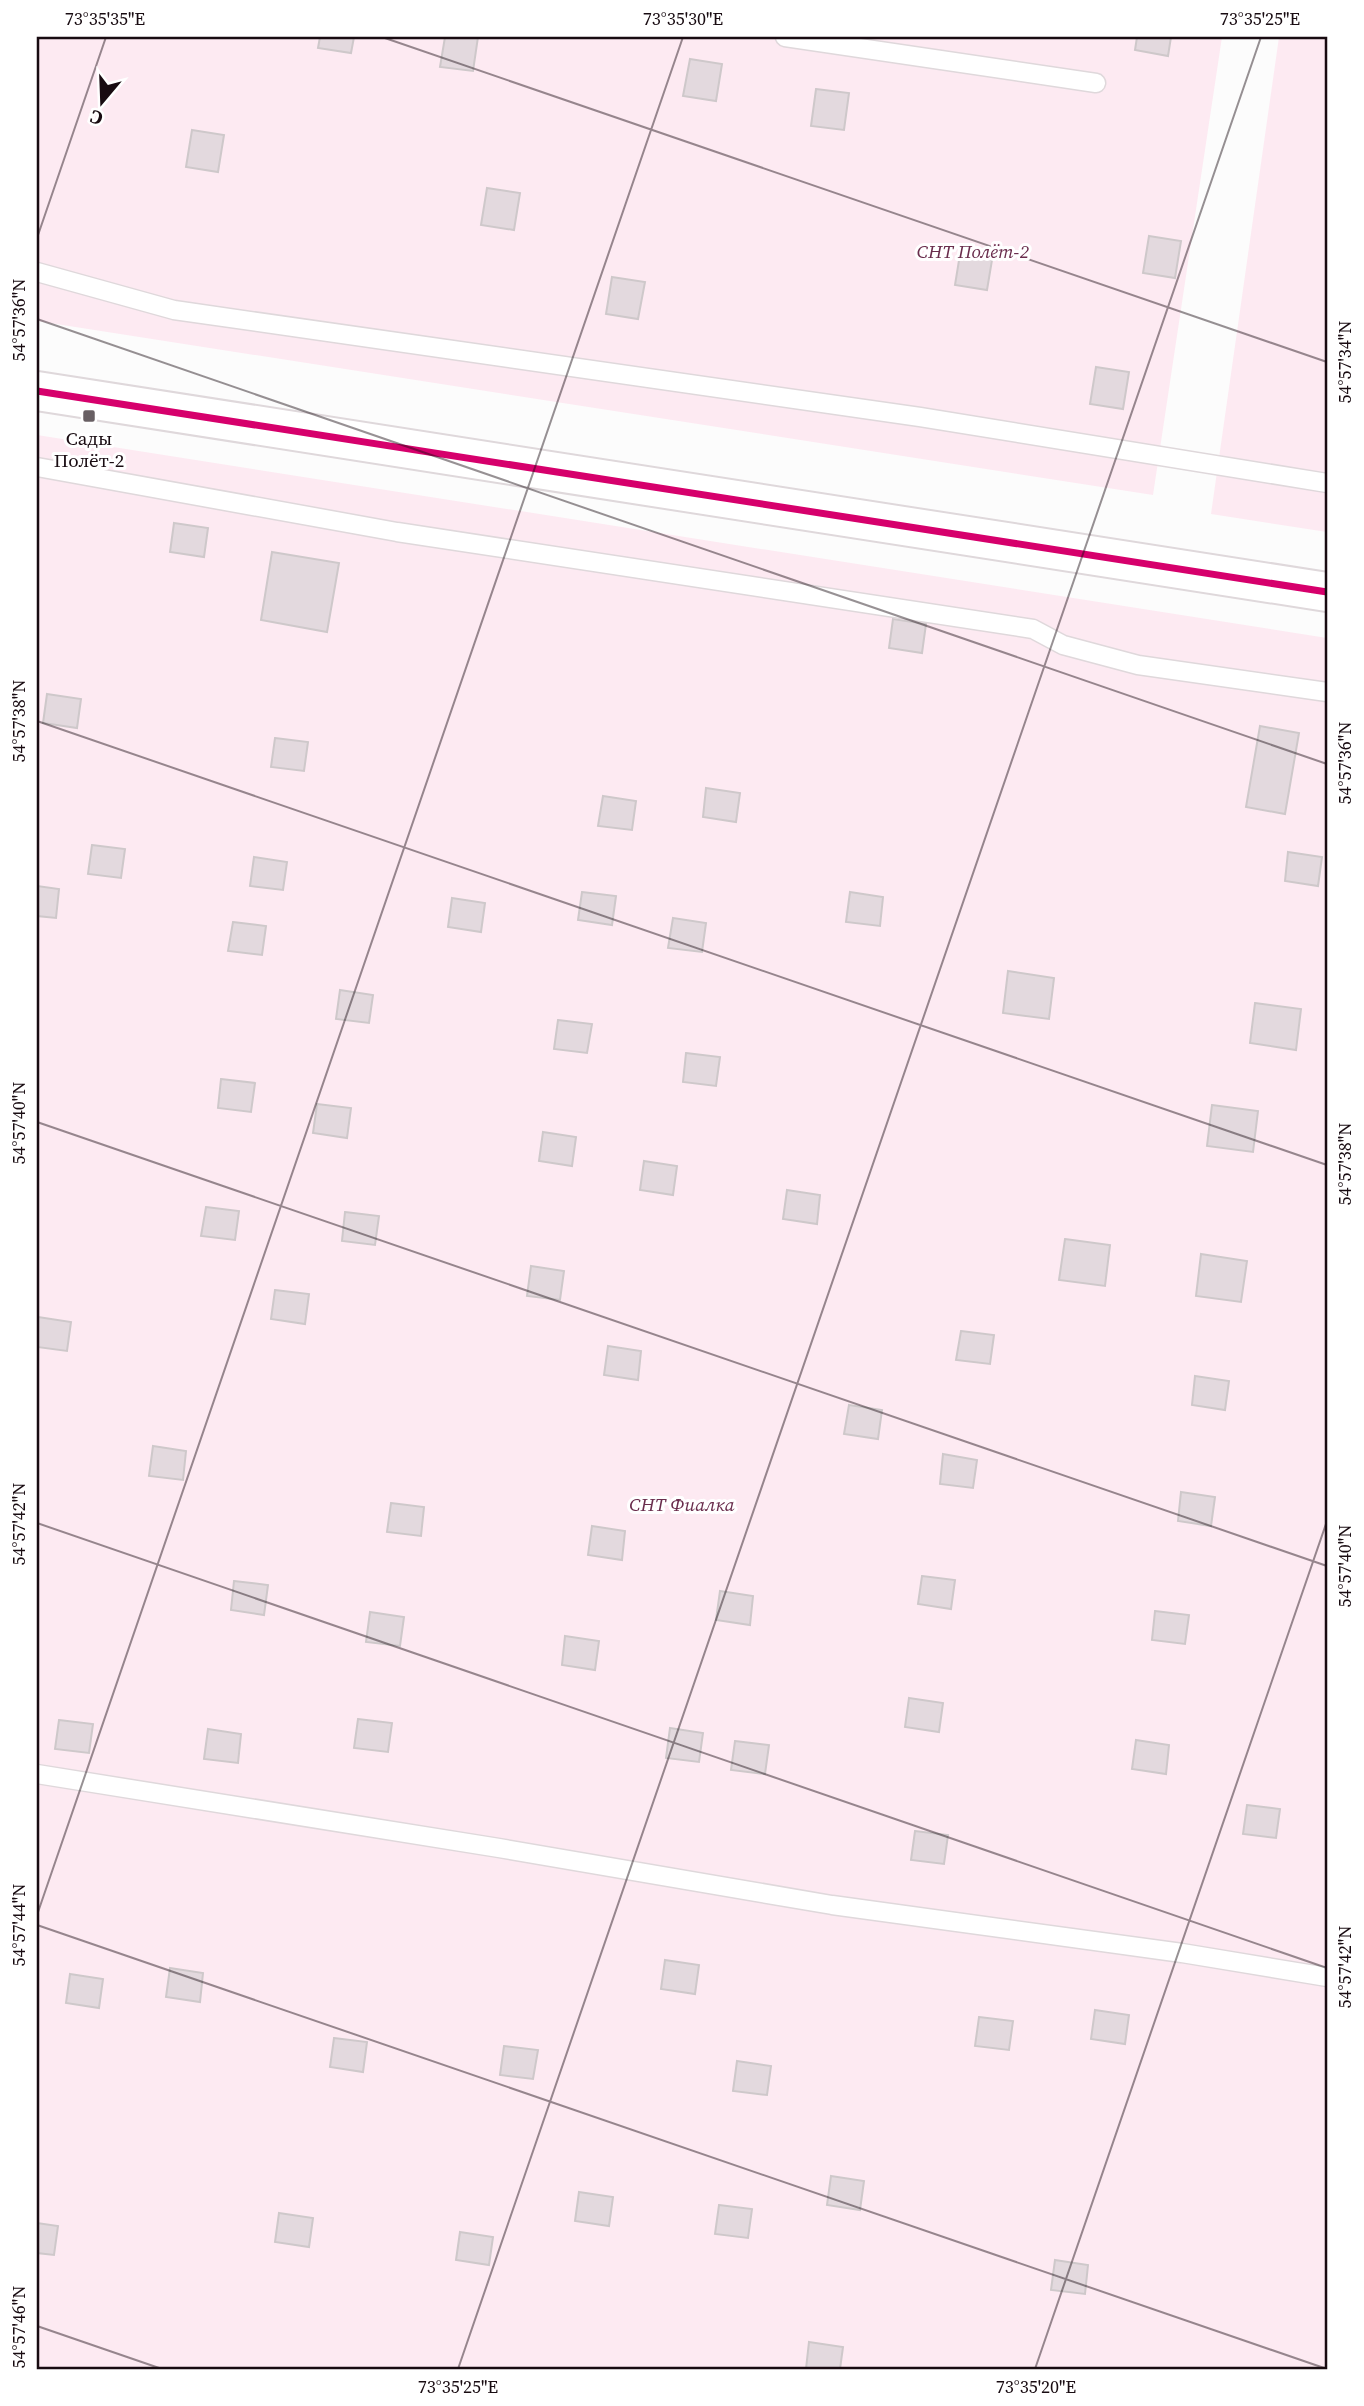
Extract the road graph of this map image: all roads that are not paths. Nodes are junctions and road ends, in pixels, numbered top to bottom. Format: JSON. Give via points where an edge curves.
{"nodes":[{"id":1,"x":785,"y":37,"type":"edge"},
{"id":2,"x":1096,"y":83,"type":"dead end"},
{"id":3,"x":37,"y":272,"type":"edge"},
{"id":4,"x":37,"y":391,"type":"edge"},
{"id":5,"x":37,"y":467,"type":"edge"},
{"id":6,"x":1327,"y":483,"type":"edge"},
{"id":7,"x":1327,"y":592,"type":"edge"},
{"id":8,"x":1327,"y":692,"type":"edge"},
{"id":9,"x":37,"y":1774,"type":"edge"},
{"id":10,"x":1327,"y":1977,"type":"edge"}],
"edges":[{"from":1,"to":2,"type":"lane"},
{"from":3,"to":6,"type":"lane","via":[[174,310],[920,417]]},
{"from":4,"to":7,"type":"street"},
{"from":5,"to":8,"type":"lane","via":[[397,531],[1033,629],[1063,645],[1138,664]]},
{"from":9,"to":10,"type":"lane","via":[[832,1905]]}]}
